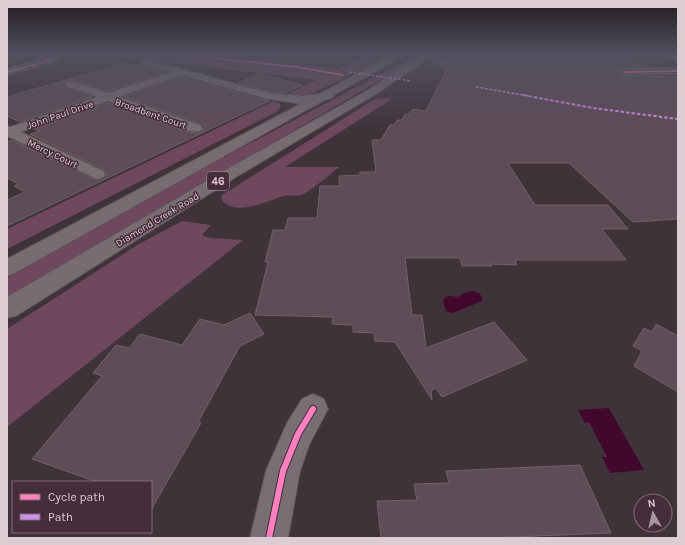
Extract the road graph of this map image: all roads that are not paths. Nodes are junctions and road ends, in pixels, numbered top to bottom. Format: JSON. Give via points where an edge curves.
{"nodes":[{"id":1,"x":160,"y":79,"type":"edge"},
{"id":2,"x":208,"y":79,"type":"edge"},
{"id":3,"x":357,"y":79,"type":"edge"},
{"id":4,"x":391,"y":79,"type":"edge"},
{"id":5,"x":70,"y":84,"type":"dead end"},
{"id":6,"x":268,"y":96,"type":"junction"},
{"id":7,"x":328,"y":96,"type":"junction"},
{"id":8,"x":108,"y":98,"type":"junction"},
{"id":9,"x":284,"y":119,"type":"junction"},
{"id":10,"x":195,"y":128,"type":"dead end"},
{"id":11,"x":8,"y":131,"type":"edge"},
{"id":12,"x":96,"y":174,"type":"dead end"},
{"id":13,"x":7,"y":268,"type":"edge"},
{"id":14,"x":7,"y":309,"type":"edge"},
{"id":15,"x":313,"y":409,"type":"dead end"},
{"id":16,"x":269,"y":538,"type":"edge"}],
"edges":[{"from":1,"to":8,"type":"street","name":"John Paul Drive"},
{"from":2,"to":6,"type":"street"},
{"from":3,"to":7,"type":"main road","number":"46"},
{"from":4,"to":14,"type":"main road","name":"Diamond Creek Road","number":"46"},
{"from":5,"to":8,"type":"street","name":"Broadbent Court"},
{"from":6,"to":7,"type":"street","via":[[303,100]]},
{"from":6,"to":9,"type":"street","via":[[286,106]]},
{"from":7,"to":9,"type":"main road","number":"46"},
{"from":8,"to":10,"type":"street","name":"Broadbent Court"},
{"from":8,"to":11,"type":"street","name":"John Paul Drive"},
{"from":9,"to":13,"type":"main road","number":"46"},
{"from":11,"to":12,"type":"street","name":"Mercy Court"},
{"from":15,"to":16,"type":"street","via":[[298,434],[283,471]]}]}
